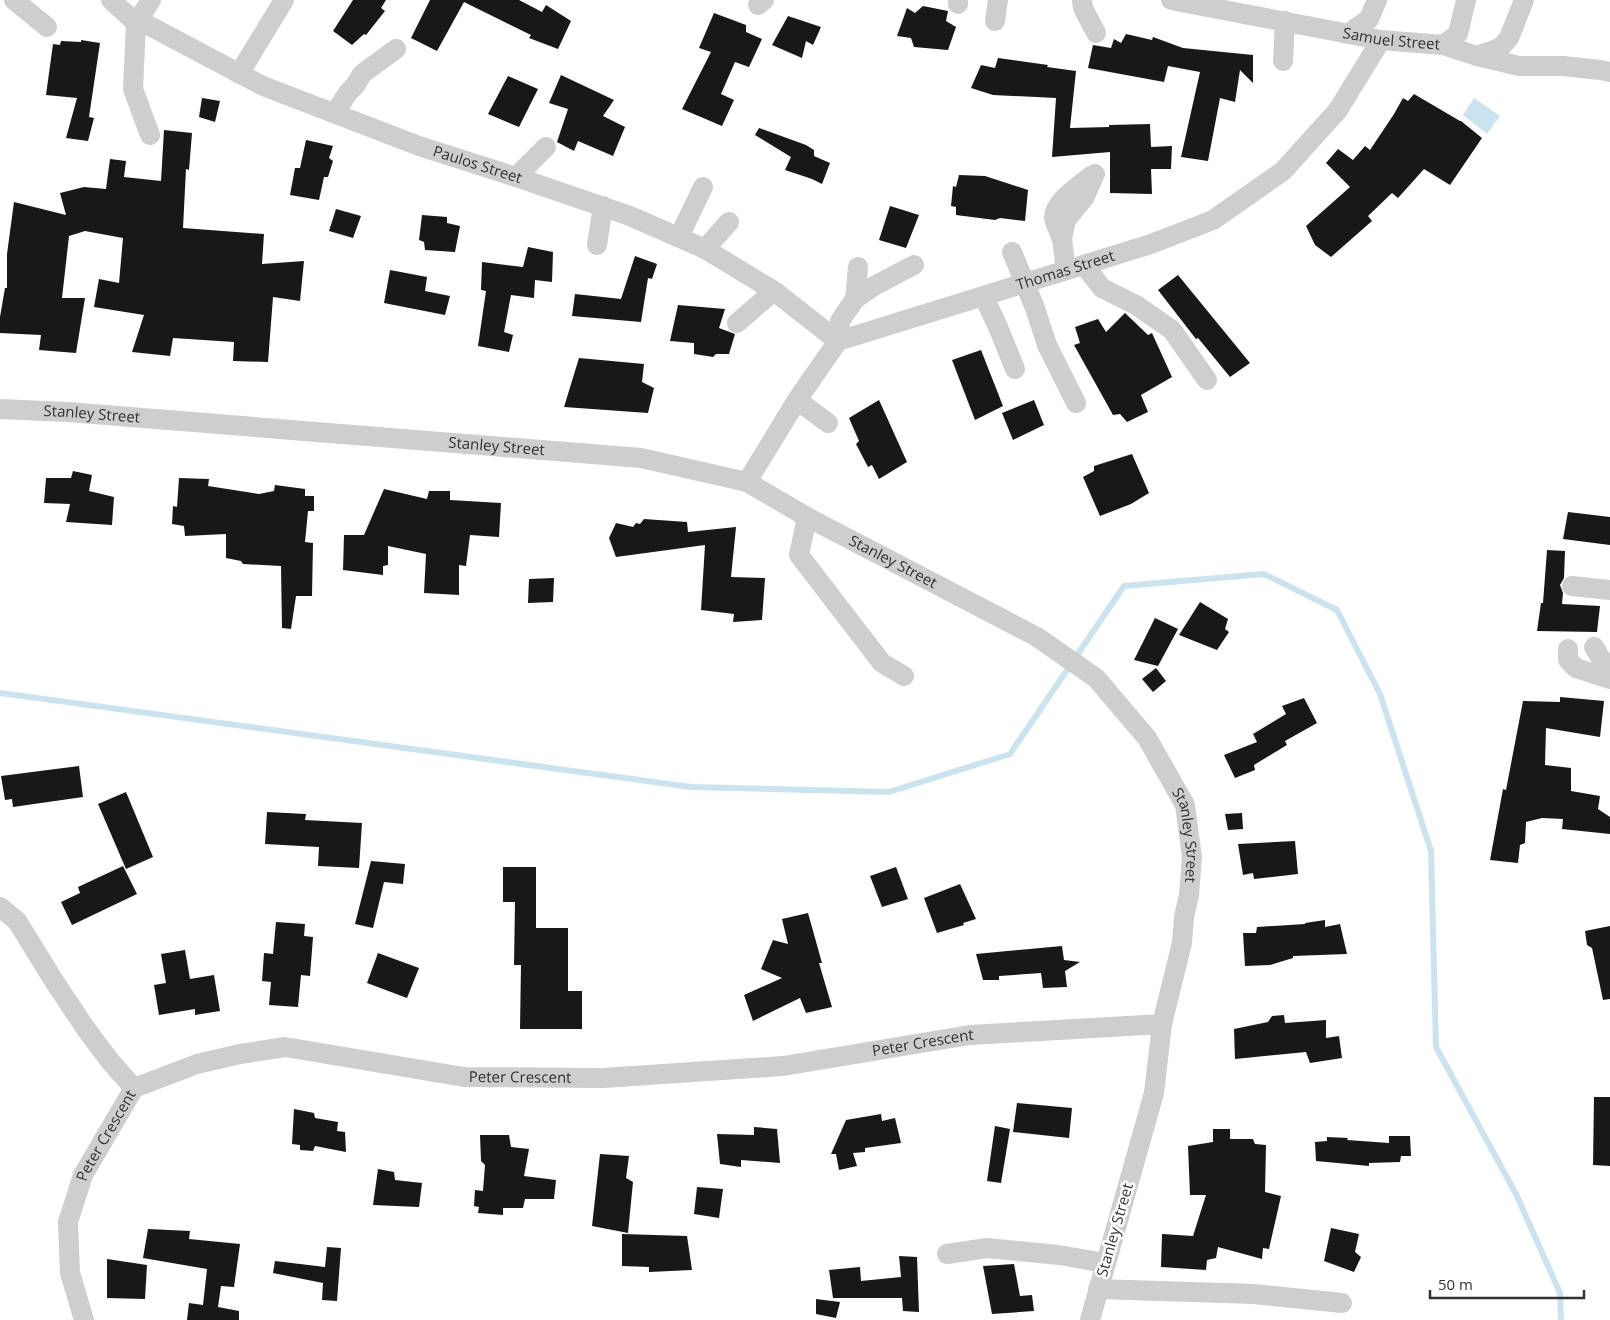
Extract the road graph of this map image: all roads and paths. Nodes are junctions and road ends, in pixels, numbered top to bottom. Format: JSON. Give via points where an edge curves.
{"nodes":[{"id":1,"x":14,"y":0,"type":"edge"},
{"id":2,"x":111,"y":0,"type":"edge"},
{"id":3,"x":151,"y":0,"type":"edge"},
{"id":4,"x":284,"y":0,"type":"edge"},
{"id":5,"x":998,"y":0,"type":"edge"},
{"id":6,"x":1082,"y":0,"type":"edge"},
{"id":7,"x":1172,"y":0,"type":"edge"},
{"id":8,"x":1377,"y":0,"type":"edge"},
{"id":9,"x":1466,"y":0,"type":"edge"},
{"id":10,"x":1524,"y":0,"type":"edge"},
{"id":11,"x":995,"y":21,"type":"dead end"},
{"id":12,"x":1285,"y":21,"type":"junction"},
{"id":13,"x":136,"y":22,"type":"junction"},
{"id":14,"x":47,"y":27,"type":"dead end"},
{"id":15,"x":1096,"y":33,"type":"dead end"},
{"id":16,"x":1348,"y":34,"type":"junction"},
{"id":17,"x":1381,"y":40,"type":"junction"},
{"id":18,"x":1443,"y":45,"type":"junction"},
{"id":19,"x":396,"y":49,"type":"dead end"},
{"id":20,"x":1477,"y":56,"type":"junction"},
{"id":21,"x":1283,"y":61,"type":"dead end"},
{"id":22,"x":1610,"y":72,"type":"edge"},
{"id":23,"x":239,"y":74,"type":"junction"},
{"id":24,"x":336,"y":113,"type":"junction"},
{"id":25,"x":150,"y":135,"type":"dead end"},
{"id":26,"x":546,"y":147,"type":"dead end"},
{"id":27,"x":516,"y":177,"type":"junction"},
{"id":28,"x":703,"y":187,"type":"dead end"},
{"id":29,"x":603,"y":206,"type":"junction"},
{"id":30,"x":729,"y":222,"type":"dead end"},
{"id":31,"x":679,"y":237,"type":"junction"},
{"id":32,"x":1062,"y":239,"type":"dead end"},
{"id":33,"x":597,"y":245,"type":"dead end"},
{"id":34,"x":705,"y":249,"type":"junction"},
{"id":35,"x":1012,"y":252,"type":"dead end"},
{"id":36,"x":914,"y":265,"type":"dead end"},
{"id":37,"x":858,"y":267,"type":"dead end"},
{"id":38,"x":1075,"y":268,"type":"junction"},
{"id":39,"x":1024,"y":284,"type":"junction"},
{"id":40,"x":774,"y":291,"type":"junction"},
{"id":41,"x":984,"y":297,"type":"junction"},
{"id":42,"x":855,"y":299,"type":"junction"},
{"id":43,"x":737,"y":323,"type":"dead end"},
{"id":44,"x":838,"y":341,"type":"junction"},
{"id":45,"x":1015,"y":369,"type":"dead end"},
{"id":46,"x":1207,"y":380,"type":"dead end"},
{"id":47,"x":796,"y":400,"type":"junction"},
{"id":48,"x":1076,"y":403,"type":"dead end"},
{"id":49,"x":0,"y":409,"type":"edge"},
{"id":50,"x":828,"y":423,"type":"dead end"},
{"id":51,"x":747,"y":482,"type":"junction"},
{"id":52,"x":807,"y":516,"type":"junction"},
{"id":53,"x":1572,"y":586,"type":"dead end"},
{"id":54,"x":1610,"y":590,"type":"edge"},
{"id":55,"x":1594,"y":647,"type":"dead end"},
{"id":56,"x":1568,"y":649,"type":"dead end"},
{"id":57,"x":1610,"y":673,"type":"edge"},
{"id":58,"x":904,"y":676,"type":"dead end"},
{"id":59,"x":1610,"y":679,"type":"edge"},
{"id":60,"x":0,"y":907,"type":"edge"},
{"id":61,"x":1162,"y":1024,"type":"junction"},
{"id":62,"x":134,"y":1088,"type":"junction"},
{"id":63,"x":947,"y":1254,"type":"dead end"},
{"id":64,"x":1105,"y":1263,"type":"junction"},
{"id":65,"x":1098,"y":1288,"type":"junction"},
{"id":66,"x":1342,"y":1303,"type":"dead end"},
{"id":67,"x":84,"y":1320,"type":"edge"},
{"id":68,"x":1090,"y":1320,"type":"edge"}],
"edges":[{"from":1,"to":14,"type":"street"},
{"from":2,"to":13,"type":"street","name":"Paulos Street"},
{"from":3,"to":13,"type":"street"},
{"from":4,"to":23,"type":"street"},
{"from":5,"to":11,"type":"street"},
{"from":6,"to":15,"type":"street"},
{"from":7,"to":12,"type":"street","name":"Samuel Street"},
{"from":8,"to":16,"type":"street","via":[[1369,19]]},
{"from":9,"to":18,"type":"street","via":[[1458,34]]},
{"from":10,"to":20,"type":"street","via":[[1509,38],[1500,48]]},
{"from":12,"to":16,"type":"street","name":"Samuel Street"},
{"from":12,"to":21,"type":"street"},
{"from":13,"to":23,"type":"street","name":"Paulos Street","via":[[146,24]]},
{"from":13,"to":25,"type":"street","via":[[133,89]]},
{"from":16,"to":17,"type":"street","name":"Samuel Street"},
{"from":17,"to":18,"type":"street","name":"Samuel Street"},
{"from":17,"to":38,"type":"street","name":"Thomas Street","via":[[1338,110],[1283,171],[1213,220]]},
{"from":18,"to":20,"type":"street","name":"Samuel Street"},
{"from":19,"to":24,"type":"street","via":[[362,74]]},
{"from":20,"to":22,"type":"street","name":"Samuel Street","via":[[1519,66],[1563,66]]},
{"from":23,"to":24,"type":"street","name":"Paulos Street"},
{"from":24,"to":27,"type":"street","name":"Paulos Street","via":[[419,146]]},
{"from":26,"to":27,"type":"street"},
{"from":27,"to":29,"type":"street","name":"Paulos Street"},
{"from":28,"to":31,"type":"street"},
{"from":29,"to":31,"type":"street","name":"Paulos Street"},
{"from":29,"to":33,"type":"street"},
{"from":30,"to":34,"type":"street"},
{"from":31,"to":34,"type":"street","name":"Paulos Street"},
{"from":32,"to":38,"type":"street"},
{"from":34,"to":40,"type":"street","name":"Paulos Street"},
{"from":35,"to":39,"type":"street"},
{"from":36,"to":42,"type":"street"},
{"from":37,"to":42,"type":"street"},
{"from":38,"to":39,"type":"street","name":"Thomas Street"},
{"from":38,"to":46,"type":"street","via":[[1172,330]]},
{"from":39,"to":41,"type":"street","name":"Thomas Street"},
{"from":39,"to":48,"type":"street","via":[[1047,345]]},
{"from":40,"to":43,"type":"street"},
{"from":40,"to":44,"type":"street","name":"Paulos Street"},
{"from":41,"to":44,"type":"street","name":"Thomas Street"},
{"from":41,"to":45,"type":"street"},
{"from":42,"to":44,"type":"street","via":[[840,322]]},
{"from":44,"to":47,"type":"street"},
{"from":47,"to":50,"type":"street"},
{"from":47,"to":51,"type":"street"},
{"from":49,"to":51,"type":"street","name":"Stanley Street","via":[[641,458]]},
{"from":51,"to":52,"type":"street","name":"Stanley Street"},
{"from":52,"to":58,"type":"street","via":[[798,555],[882,664]]},
{"from":52,"to":61,"type":"street","name":"Stanley Street","via":[[1036,637],[1096,678],[1147,738],[1185,806],[1192,857],[1182,943]]},
{"from":53,"to":54,"type":"street"},
{"from":55,"to":57,"type":"street"},
{"from":56,"to":59,"type":"street","via":[[1568,660],[1576,668]]},
{"from":60,"to":62,"type":"street","via":[[17,921],[86,1029]]},
{"from":61,"to":62,"type":"street","name":"Peter Crescent","via":[[970,1035],[783,1066],[603,1078],[464,1077],[285,1047],[197,1064]]},
{"from":61,"to":64,"type":"street","name":"Stanley Street","via":[[1154,1093]]},
{"from":62,"to":67,"type":"street","name":"Peter Crescent","via":[[83,1176],[68,1222],[70,1273]]},
{"from":63,"to":64,"type":"street","via":[[987,1248]]},
{"from":64,"to":65,"type":"street","name":"Stanley Street"},
{"from":65,"to":66,"type":"street","via":[[1254,1294]]},
{"from":65,"to":68,"type":"street","name":"Stanley Street"}]}
